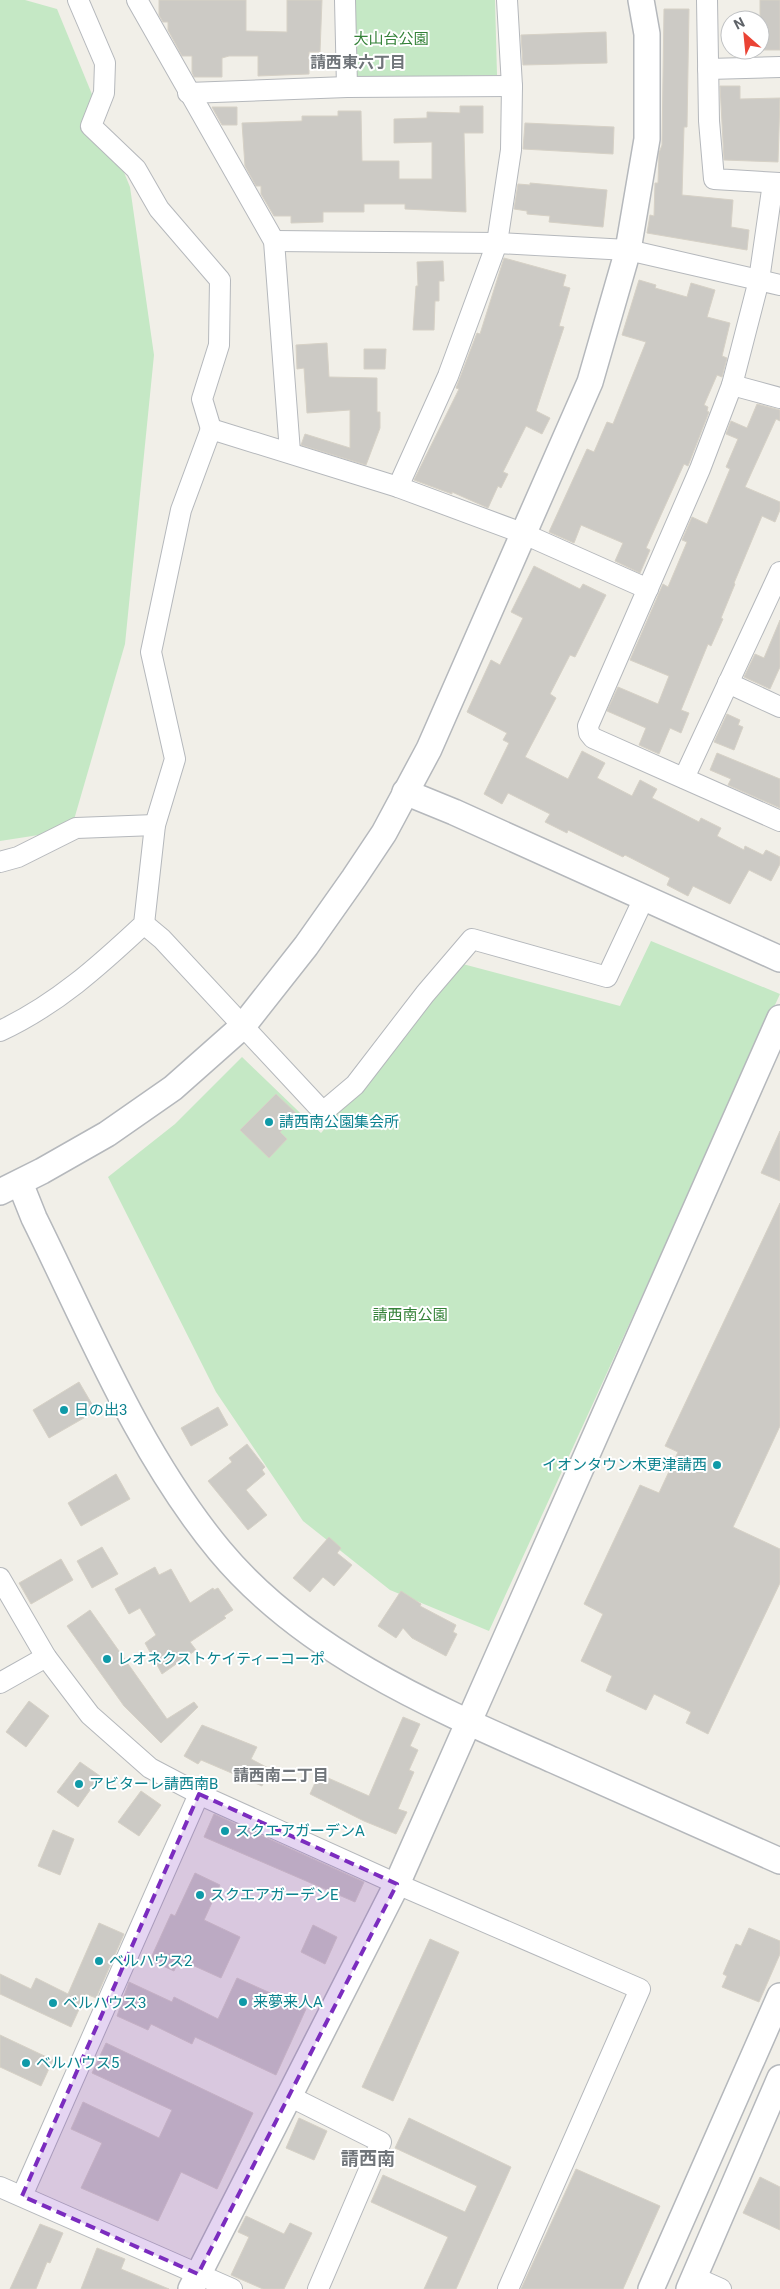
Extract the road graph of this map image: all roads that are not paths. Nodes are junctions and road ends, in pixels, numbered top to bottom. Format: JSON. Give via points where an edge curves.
{"nodes":[{"id":1,"x":78,"y":0,"type":"edge"},
{"id":2,"x":137,"y":0,"type":"edge"},
{"id":3,"x":345,"y":0,"type":"edge"},
{"id":4,"x":506,"y":0,"type":"edge"},
{"id":5,"x":642,"y":0,"type":"edge"},
{"id":6,"x":707,"y":0,"type":"edge"},
{"id":7,"x":780,"y":67,"type":"edge"},
{"id":8,"x":708,"y":69,"type":"junction"},
{"id":9,"x":512,"y":86,"type":"junction"},
{"id":10,"x":346,"y":87,"type":"junction"},
{"id":11,"x":188,"y":93,"type":"junction"},
{"id":12,"x":777,"y":183,"type":"edge"},
{"id":13,"x":274,"y":241,"type":"junction"},
{"id":14,"x":497,"y":243,"type":"junction"},
{"id":15,"x":628,"y":250,"type":"junction"},
{"id":16,"x":759,"y":280,"type":"junction"},
{"id":17,"x":780,"y":285,"type":"edge"},
{"id":18,"x":732,"y":385,"type":"junction"},
{"id":19,"x":780,"y":398,"type":"edge"},
{"id":20,"x":210,"y":429,"type":"junction"},
{"id":21,"x":290,"y":452,"type":"junction"},
{"id":22,"x":398,"y":487,"type":"junction"},
{"id":23,"x":522,"y":534,"type":"junction"},
{"id":24,"x":780,"y":572,"type":"edge"},
{"id":25,"x":648,"y":589,"type":"junction"},
{"id":26,"x":728,"y":683,"type":"junction"},
{"id":27,"x":780,"y":707,"type":"edge"},
{"id":28,"x":684,"y":778,"type":"junction"},
{"id":29,"x":405,"y":792,"type":"junction"},
{"id":30,"x":780,"y":821,"type":"edge"},
{"id":31,"x":155,"y":825,"type":"junction"},
{"id":32,"x":0,"y":862,"type":"edge"},
{"id":33,"x":644,"y":898,"type":"junction"},
{"id":34,"x":144,"y":924,"type":"junction"},
{"id":35,"x":780,"y":960,"type":"edge"},
{"id":36,"x":780,"y":1018,"type":"edge"},
{"id":37,"x":243,"y":1026,"type":"junction"},
{"id":38,"x":0,"y":1031,"type":"edge"},
{"id":39,"x":10,"y":1187,"type":"edge"},
{"id":40,"x":0,"y":1578,"type":"edge"},
{"id":41,"x":46,"y":1657,"type":"junction"},
{"id":42,"x":0,"y":1683,"type":"edge"},
{"id":43,"x":469,"y":1723,"type":"junction"},
{"id":44,"x":199,"y":1794,"type":"junction"},
{"id":45,"x":780,"y":1861,"type":"edge"},
{"id":46,"x":397,"y":1884,"type":"junction"},
{"id":47,"x":780,"y":1996,"type":"edge"},
{"id":48,"x":780,"y":2078,"type":"edge"},
{"id":49,"x":289,"y":2096,"type":"junction"},
{"id":50,"x":0,"y":2187,"type":"edge"},
{"id":51,"x":22,"y":2196,"type":"junction"},
{"id":52,"x":195,"y":2282,"type":"edge"},
{"id":53,"x":691,"y":2283,"type":"edge"},
{"id":54,"x":232,"y":2289,"type":"edge"},
{"id":55,"x":318,"y":2289,"type":"edge"},
{"id":56,"x":508,"y":2289,"type":"edge"},
{"id":57,"x":651,"y":2289,"type":"edge"},
{"id":58,"x":721,"y":2289,"type":"edge"}],
"edges":[{"from":1,"to":20,"type":"street","via":[[105,63],[104,93],[91,126],[136,169],[159,209],[220,280],[219,345],[202,399]]},
{"from":2,"to":11,"type":"street"},
{"from":3,"to":10,"type":"street"},
{"from":4,"to":9,"type":"street"},
{"from":5,"to":15,"type":"street","via":[[647,34],[647,139]]},
{"from":6,"to":8,"type":"street"},
{"from":7,"to":8,"type":"street"},
{"from":8,"to":12,"type":"street","via":[[714,179]]},
{"from":9,"to":10,"type":"street"},
{"from":9,"to":14,"type":"street","via":[[511,150]]},
{"from":10,"to":11,"type":"street"},
{"from":11,"to":13,"type":"street"},
{"from":12,"to":16,"type":"street"},
{"from":13,"to":14,"type":"street"},
{"from":13,"to":21,"type":"street"},
{"from":14,"to":15,"type":"street"},
{"from":14,"to":22,"type":"street","via":[[448,376]]},
{"from":15,"to":16,"type":"street"},
{"from":15,"to":23,"type":"street","via":[[590,382]]},
{"from":16,"to":17,"type":"street"},
{"from":16,"to":18,"type":"street"},
{"from":18,"to":19,"type":"street"},
{"from":18,"to":25,"type":"street"},
{"from":20,"to":21,"type":"street"},
{"from":20,"to":31,"type":"street","via":[[181,510],[151,652],[175,759]]},
{"from":21,"to":22,"type":"street"},
{"from":22,"to":23,"type":"street"},
{"from":23,"to":25,"type":"street"},
{"from":23,"to":29,"type":"street","via":[[429,749]]},
{"from":24,"to":26,"type":"street"},
{"from":25,"to":28,"type":"street","via":[[588,726],[589,733],[593,738]]},
{"from":26,"to":27,"type":"street"},
{"from":26,"to":28,"type":"street"},
{"from":28,"to":30,"type":"street"},
{"from":29,"to":33,"type":"street"},
{"from":29,"to":37,"type":"street","via":[[384,833],[354,878]]},
{"from":31,"to":32,"type":"street","via":[[76,828],[18,857]]},
{"from":31,"to":34,"type":"street"},
{"from":33,"to":35,"type":"street"},
{"from":33,"to":37,"type":"street","via":[[607,977],[472,939],[425,994],[355,1086],[323,1112]]},
{"from":34,"to":37,"type":"street"},
{"from":34,"to":38,"type":"street","via":[[97,968],[32,1016]]},
{"from":36,"to":43,"type":"street"},
{"from":37,"to":39,"type":"street","via":[[173,1088],[107,1134]]},
{"from":39,"to":43,"type":"street","via":[[34,1218],[140,1431],[186,1506],[220,1551],[252,1586],[325,1644],[378,1676]]},
{"from":40,"to":41,"type":"street"},
{"from":41,"to":42,"type":"street"},
{"from":41,"to":44,"type":"street","via":[[90,1715],[124,1746],[150,1768]]},
{"from":43,"to":45,"type":"street"},
{"from":43,"to":46,"type":"street"},
{"from":44,"to":46,"type":"street"},
{"from":44,"to":51,"type":"street"},
{"from":46,"to":49,"type":"street"},
{"from":46,"to":56,"type":"street","via":[[640,1989]]},
{"from":47,"to":57,"type":"street"},
{"from":48,"to":53,"type":"street"},
{"from":49,"to":52,"type":"street"},
{"from":49,"to":55,"type":"street","via":[[381,2142]]},
{"from":50,"to":51,"type":"street"},
{"from":51,"to":52,"type":"street"},
{"from":52,"to":54,"type":"street"},
{"from":53,"to":58,"type":"street"}]}
